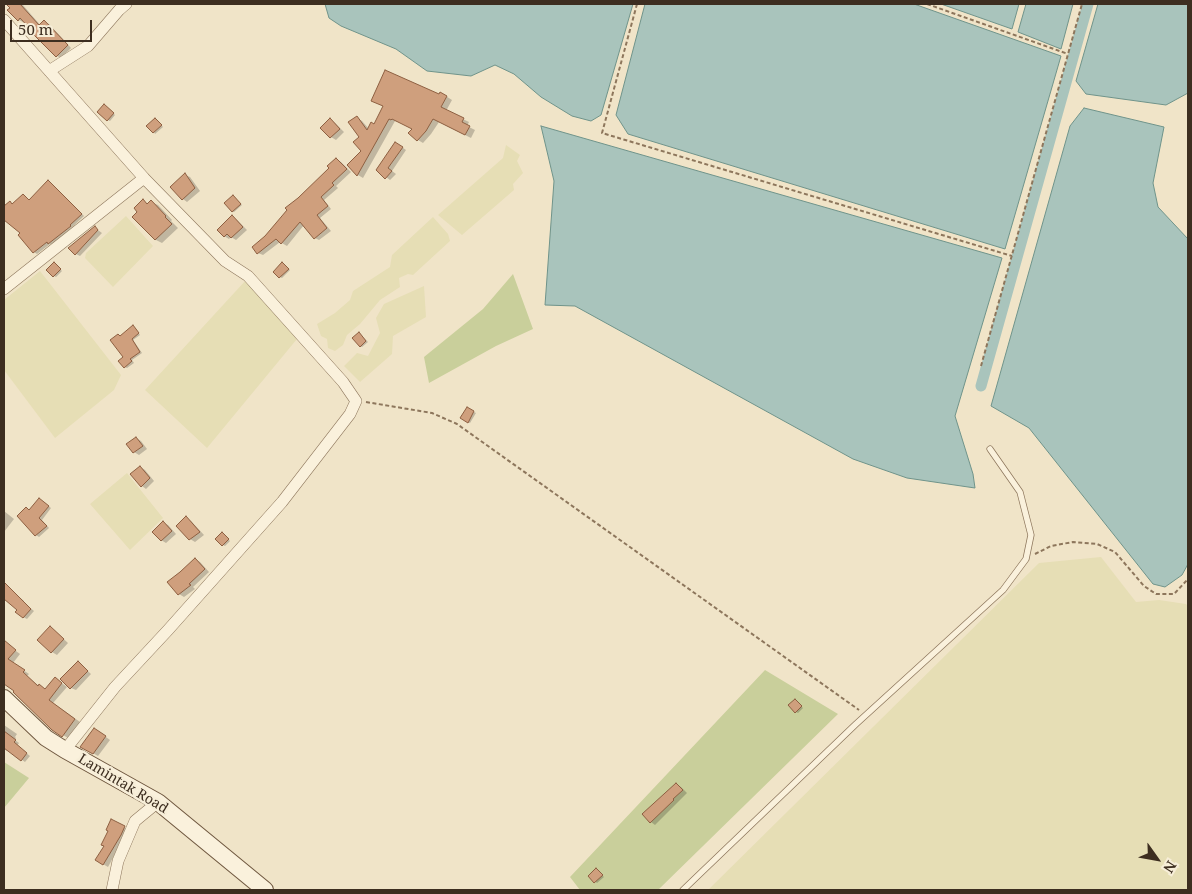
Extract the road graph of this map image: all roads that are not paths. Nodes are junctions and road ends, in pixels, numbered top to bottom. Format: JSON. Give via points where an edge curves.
{"nodes":[{"id":1,"x":126,"y":4,"type":"edge"},
{"id":2,"x":4,"y":20,"type":"edge"},
{"id":3,"x":50,"y":71,"type":"junction"},
{"id":4,"x":144,"y":178,"type":"junction"},
{"id":5,"x":4,"y":289,"type":"edge"},
{"id":6,"x":990,"y":449,"type":"dead end"},
{"id":7,"x":4,"y":698,"type":"edge"},
{"id":8,"x":66,"y":750,"type":"junction"},
{"id":9,"x":158,"y":802,"type":"junction"},
{"id":10,"x":112,"y":890,"type":"edge"},
{"id":11,"x":265,"y":890,"type":"edge"},
{"id":12,"x":683,"y":890,"type":"edge"}],
"edges":[{"from":1,"to":3,"type":"street","via":[[88,46]]},
{"from":2,"to":3,"type":"street"},
{"from":3,"to":4,"type":"street"},
{"from":4,"to":5,"type":"street"},
{"from":4,"to":8,"type":"street","via":[[224,261],[248,276],[356,400],[350,414],[282,502],[115,688]]},
{"from":6,"to":12,"type":"lane","via":[[1020,492],[1031,535],[1026,559],[1003,590],[866,715]]},
{"from":7,"to":8,"type":"main road","name":"Lamintak Road","via":[[46,738]]},
{"from":8,"to":9,"type":"main road","name":"Lamintak Road"},
{"from":9,"to":10,"type":"street","via":[[135,822],[118,861]]},
{"from":9,"to":11,"type":"main road","name":"Lamintak Road"}]}
